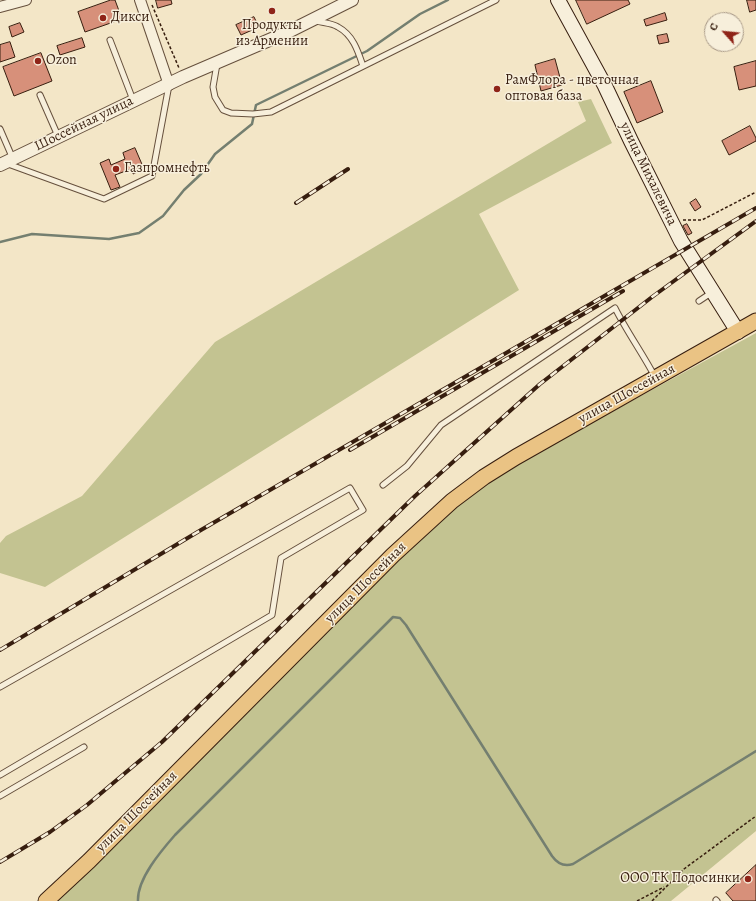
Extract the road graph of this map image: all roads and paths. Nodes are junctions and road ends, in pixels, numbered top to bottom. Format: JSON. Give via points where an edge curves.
{"nodes":[{"id":1,"x":26,"y":0,"type":"edge"},
{"id":2,"x":140,"y":0,"type":"edge"},
{"id":3,"x":150,"y":0,"type":"edge"},
{"id":4,"x":352,"y":0,"type":"edge"},
{"id":5,"x":496,"y":0,"type":"edge"},
{"id":6,"x":558,"y":0,"type":"edge"},
{"id":7,"x":0,"y":7,"type":"edge"},
{"id":8,"x":312,"y":20,"type":"junction"},
{"id":9,"x":110,"y":40,"type":"dead end"},
{"id":10,"x":218,"y":62,"type":"junction"},
{"id":11,"x":363,"y":66,"type":"junction"},
{"id":12,"x":183,"y":77,"type":"junction"},
{"id":13,"x":169,"y":85,"type":"junction"},
{"id":14,"x":40,"y":95,"type":"dead end"},
{"id":15,"x":133,"y":100,"type":"junction"},
{"id":16,"x":0,"y":129,"type":"edge"},
{"id":17,"x":58,"y":137,"type":"junction"},
{"id":18,"x":6,"y":162,"type":"edge"},
{"id":19,"x":756,"y":192,"type":"edge"},
{"id":20,"x":670,"y":219,"type":"junction"},
{"id":21,"x":712,"y":292,"type":"junction"},
{"id":22,"x":699,"y":301,"type":"dead end"},
{"id":23,"x":756,"y":321,"type":"edge"},
{"id":24,"x":738,"y":332,"type":"junction"},
{"id":25,"x":656,"y":378,"type":"junction"},
{"id":26,"x":383,"y":485,"type":"dead end"},
{"id":27,"x":0,"y":687,"type":"edge"},
{"id":28,"x":84,"y":747,"type":"dead end"},
{"id":29,"x":0,"y":775,"type":"edge"},
{"id":30,"x":0,"y":796,"type":"edge"},
{"id":31,"x":756,"y":816,"type":"edge"},
{"id":32,"x":665,"y":886,"type":"junction"},
{"id":33,"x":46,"y":901,"type":"edge"},
{"id":34,"x":637,"y":901,"type":"edge"},
{"id":35,"x":652,"y":901,"type":"edge"}],
"edges":[{"from":1,"to":7,"type":"street"},
{"from":2,"to":13,"type":"street"},
{"from":3,"to":12,"type":"path"},
{"from":4,"to":8,"type":"street","name":"Шоссейная улица"},
{"from":5,"to":11,"type":"lane"},
{"from":6,"to":20,"type":"main road","name":"улица Михалевича","via":[[605,86]]},
{"from":8,"to":10,"type":"street","name":"Шоссейная улица"},
{"from":8,"to":11,"type":"lane","via":[[337,26],[350,37]]},
{"from":9,"to":15,"type":"lane"},
{"from":10,"to":11,"type":"lane","via":[[213,87],[215,97],[223,110],[252,114],[271,112]]},
{"from":10,"to":12,"type":"street","name":"Шоссейная улица"},
{"from":12,"to":13,"type":"street","name":"Шоссейная улица"},
{"from":13,"to":15,"type":"street","name":"Шоссейная улица"},
{"from":13,"to":18,"type":"lane","via":[[152,176],[104,199]]},
{"from":14,"to":17,"type":"lane"},
{"from":15,"to":17,"type":"street","name":"Шоссейная улица"},
{"from":16,"to":18,"type":"lane"},
{"from":17,"to":18,"type":"street","name":"Шоссейная улица"},
{"from":19,"to":20,"type":"path","via":[[702,220]]},
{"from":20,"to":21,"type":"main road","name":"улица Михалевича"},
{"from":21,"to":22,"type":"lane"},
{"from":21,"to":24,"type":"main road","name":"улица Михалевича"},
{"from":23,"to":24,"type":"main road"},
{"from":24,"to":25,"type":"main road","name":"улица Шоссейная"},
{"from":25,"to":26,"type":"lane","via":[[616,308],[441,426],[407,466]]},
{"from":25,"to":33,"type":"main road","name":"улица Шоссейная","via":[[516,457],[452,501],[393,555],[89,861]]},
{"from":27,"to":29,"type":"lane","via":[[350,488],[362,510],[281,558],[272,615]]},
{"from":28,"to":30,"type":"lane"},
{"from":31,"to":32,"type":"path","via":[[694,861]]},
{"from":32,"to":34,"type":"path"},
{"from":32,"to":35,"type":"path"}]}
